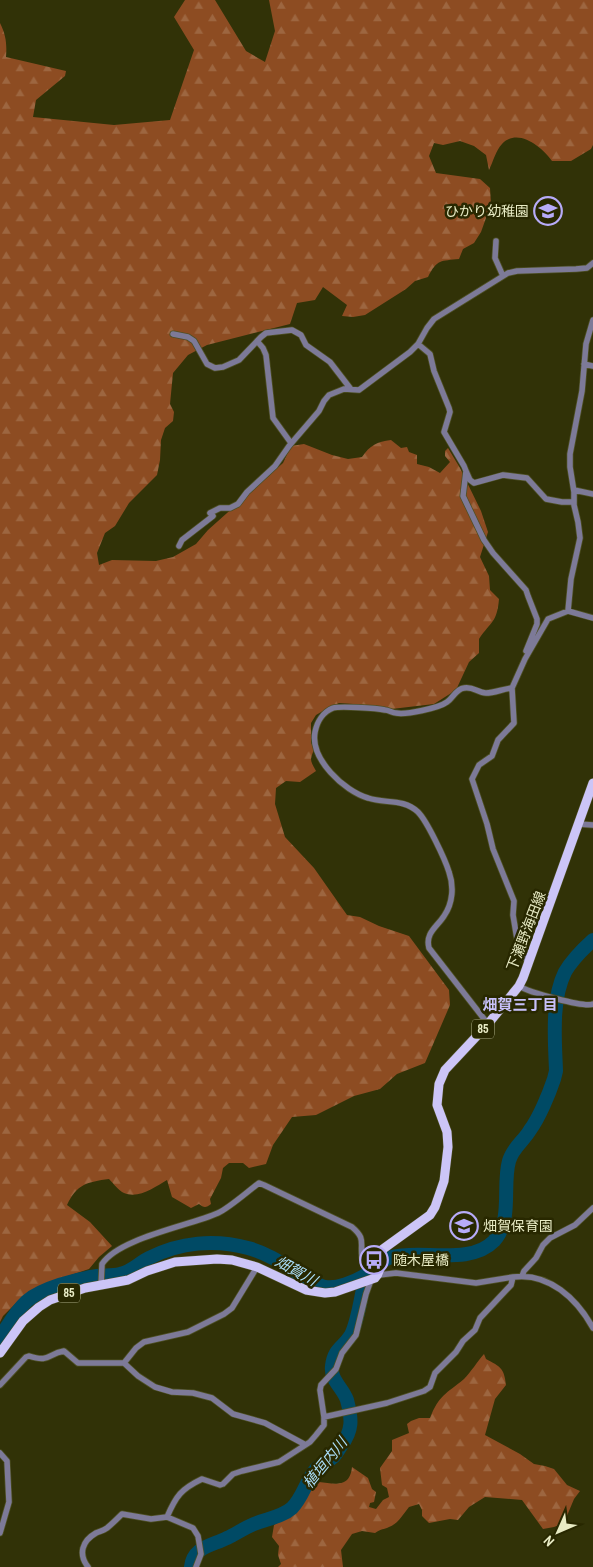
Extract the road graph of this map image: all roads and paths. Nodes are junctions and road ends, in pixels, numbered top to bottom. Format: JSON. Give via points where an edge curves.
{"nodes":[{"id":1,"x":496,"y":241,"type":"dead end"},
{"id":2,"x":593,"y":263,"type":"edge"},
{"id":3,"x":502,"y":276,"type":"junction"},
{"id":4,"x":593,"y":320,"type":"edge"},
{"id":5,"x":173,"y":334,"type":"dead end"},
{"id":6,"x":257,"y":341,"type":"junction"},
{"id":7,"x":418,"y":344,"type":"junction"},
{"id":8,"x":584,"y":364,"type":"junction"},
{"id":9,"x":593,"y":366,"type":"edge"},
{"id":10,"x":350,"y":388,"type":"junction"},
{"id":11,"x":291,"y":443,"type":"junction"},
{"id":12,"x":466,"y":471,"type":"junction"},
{"id":13,"x":574,"y":490,"type":"junction"},
{"id":14,"x":593,"y":494,"type":"edge"},
{"id":15,"x":574,"y":502,"type":"junction"},
{"id":16,"x":179,"y":546,"type":"dead end"},
{"id":17,"x":568,"y":611,"type":"junction"},
{"id":18,"x":593,"y":618,"type":"edge"},
{"id":19,"x":525,"y":659,"type":"junction"},
{"id":20,"x":512,"y":688,"type":"junction"},
{"id":21,"x":593,"y":783,"type":"edge"},
{"id":22,"x":578,"y":824,"type":"junction"},
{"id":23,"x":593,"y":825,"type":"edge"},
{"id":24,"x":529,"y":965,"type":"junction"},
{"id":25,"x":518,"y":986,"type":"junction"},
{"id":26,"x":593,"y":1004,"type":"edge"},
{"id":27,"x":488,"y":1024,"type":"junction"},
{"id":28,"x":593,"y":1208,"type":"edge"},
{"id":29,"x":380,"y":1254,"type":"junction"},
{"id":30,"x":257,"y":1267,"type":"junction"},
{"id":31,"x":522,"y":1276,"type":"junction"},
{"id":32,"x":513,"y":1277,"type":"junction"},
{"id":33,"x":372,"y":1278,"type":"junction"},
{"id":34,"x":102,"y":1286,"type":"junction"},
{"id":35,"x":593,"y":1328,"type":"edge"},
{"id":36,"x":0,"y":1353,"type":"edge"},
{"id":37,"x":124,"y":1363,"type":"junction"},
{"id":38,"x":0,"y":1385,"type":"edge"},
{"id":39,"x":324,"y":1416,"type":"junction"},
{"id":40,"x":304,"y":1444,"type":"junction"},
{"id":41,"x":0,"y":1453,"type":"edge"},
{"id":42,"x":167,"y":1516,"type":"junction"},
{"id":43,"x":0,"y":1533,"type":"edge"},
{"id":44,"x":88,"y":1567,"type":"edge"},
{"id":45,"x":196,"y":1567,"type":"edge"}],
"edges":[{"from":1,"to":3,"type":"street","via":[[495,258]]},
{"from":2,"to":3,"type":"street","via":[[586,268],[517,271]]},
{"from":3,"to":7,"type":"street","via":[[434,319]]},
{"from":4,"to":8,"type":"street"},
{"from":5,"to":6,"type":"street","via":[[194,341],[208,364],[215,368],[239,360]]},
{"from":6,"to":10,"type":"street","via":[[266,333],[297,331],[306,345],[330,362]]},
{"from":6,"to":11,"type":"street","via":[[266,355],[273,418]]},
{"from":7,"to":10,"type":"street","via":[[361,389]]},
{"from":7,"to":12,"type":"street","via":[[432,359],[450,412],[444,432]]},
{"from":8,"to":9,"type":"street"},
{"from":8,"to":13,"type":"street","via":[[570,454]]},
{"from":10,"to":11,"type":"street","via":[[329,395],[319,412]]},
{"from":11,"to":16,"type":"street","via":[[275,466],[246,492],[238,504],[210,513],[212,516]]},
{"from":12,"to":15,"type":"street","via":[[474,483],[503,476],[527,478],[546,499]]},
{"from":12,"to":19,"type":"street","via":[[463,496],[490,549],[526,590],[537,619]]},
{"from":13,"to":14,"type":"street"},
{"from":13,"to":15,"type":"street"},
{"from":15,"to":17,"type":"street","via":[[580,538]]},
{"from":17,"to":18,"type":"street"},
{"from":17,"to":19,"type":"street","via":[[548,619]]},
{"from":19,"to":20,"type":"street"},
{"from":20,"to":24,"type":"street","via":[[514,723],[498,740],[492,756],[479,765],[472,779],[493,849],[514,901],[517,939]]},
{"from":20,"to":27,"type":"street","via":[[484,693],[463,688],[440,706],[406,713],[338,707],[323,716],[314,735],[326,767],[346,786],[367,798],[403,803],[424,819],[449,871],[452,888],[449,906],[427,941],[434,955]]},
{"from":21,"to":22,"type":"main road","name":"下瀬野海田線","number":"85"},
{"from":22,"to":23,"type":"street"},
{"from":22,"to":24,"type":"main road","name":"下瀬野海田線","number":"85"},
{"from":24,"to":25,"type":"main road","name":"下瀬野海田線","number":"85"},
{"from":25,"to":26,"type":"street","via":[[546,996],[589,1006]]},
{"from":25,"to":27,"type":"main road","name":"下瀬野海田線","number":"85"},
{"from":27,"to":29,"type":"main road","name":"下瀬野海田線","number":"85","via":[[445,1070],[439,1084],[438,1105],[447,1132],[448,1147],[444,1180],[436,1207]]},
{"from":28,"to":31,"type":"street","via":[[575,1225],[550,1238]]},
{"from":29,"to":33,"type":"main road"},
{"from":29,"to":34,"type":"street","via":[[362,1258],[360,1234],[352,1227],[258,1183],[220,1212],[154,1234],[119,1250],[102,1264]]},
{"from":30,"to":33,"type":"main road","number":"85","via":[[314,1292],[335,1292]]},
{"from":30,"to":34,"type":"main road","number":"85","via":[[217,1259],[175,1262]]},
{"from":30,"to":37,"type":"street","via":[[232,1308],[224,1314],[188,1332],[144,1342]]},
{"from":31,"to":32,"type":"street"},
{"from":31,"to":35,"type":"street","via":[[550,1283],[562,1290],[579,1305]]},
{"from":32,"to":33,"type":"street","via":[[476,1283],[396,1273]]},
{"from":32,"to":39,"type":"street","via":[[507,1291],[435,1373],[430,1387],[387,1403]]},
{"from":33,"to":39,"type":"street","via":[[356,1335],[342,1353],[336,1369],[321,1385]]},
{"from":34,"to":36,"type":"main road","number":"85","via":[[60,1296],[39,1307],[23,1322]]},
{"from":37,"to":38,"type":"street","via":[[78,1363],[64,1351],[46,1359],[29,1356]]},
{"from":37,"to":40,"type":"street","via":[[155,1387],[212,1398],[234,1414],[264,1423]]},
{"from":39,"to":40,"type":"street","via":[[321,1430]]},
{"from":40,"to":42,"type":"street","via":[[279,1462],[233,1474],[224,1484],[202,1479],[196,1482],[178,1494]]},
{"from":41,"to":43,"type":"street","via":[[6,1461],[9,1502]]},
{"from":42,"to":44,"type":"street","via":[[151,1519],[122,1514],[82,1548],[82,1560]]},
{"from":42,"to":45,"type":"street","via":[[193,1528],[198,1536],[202,1554]]}]}
